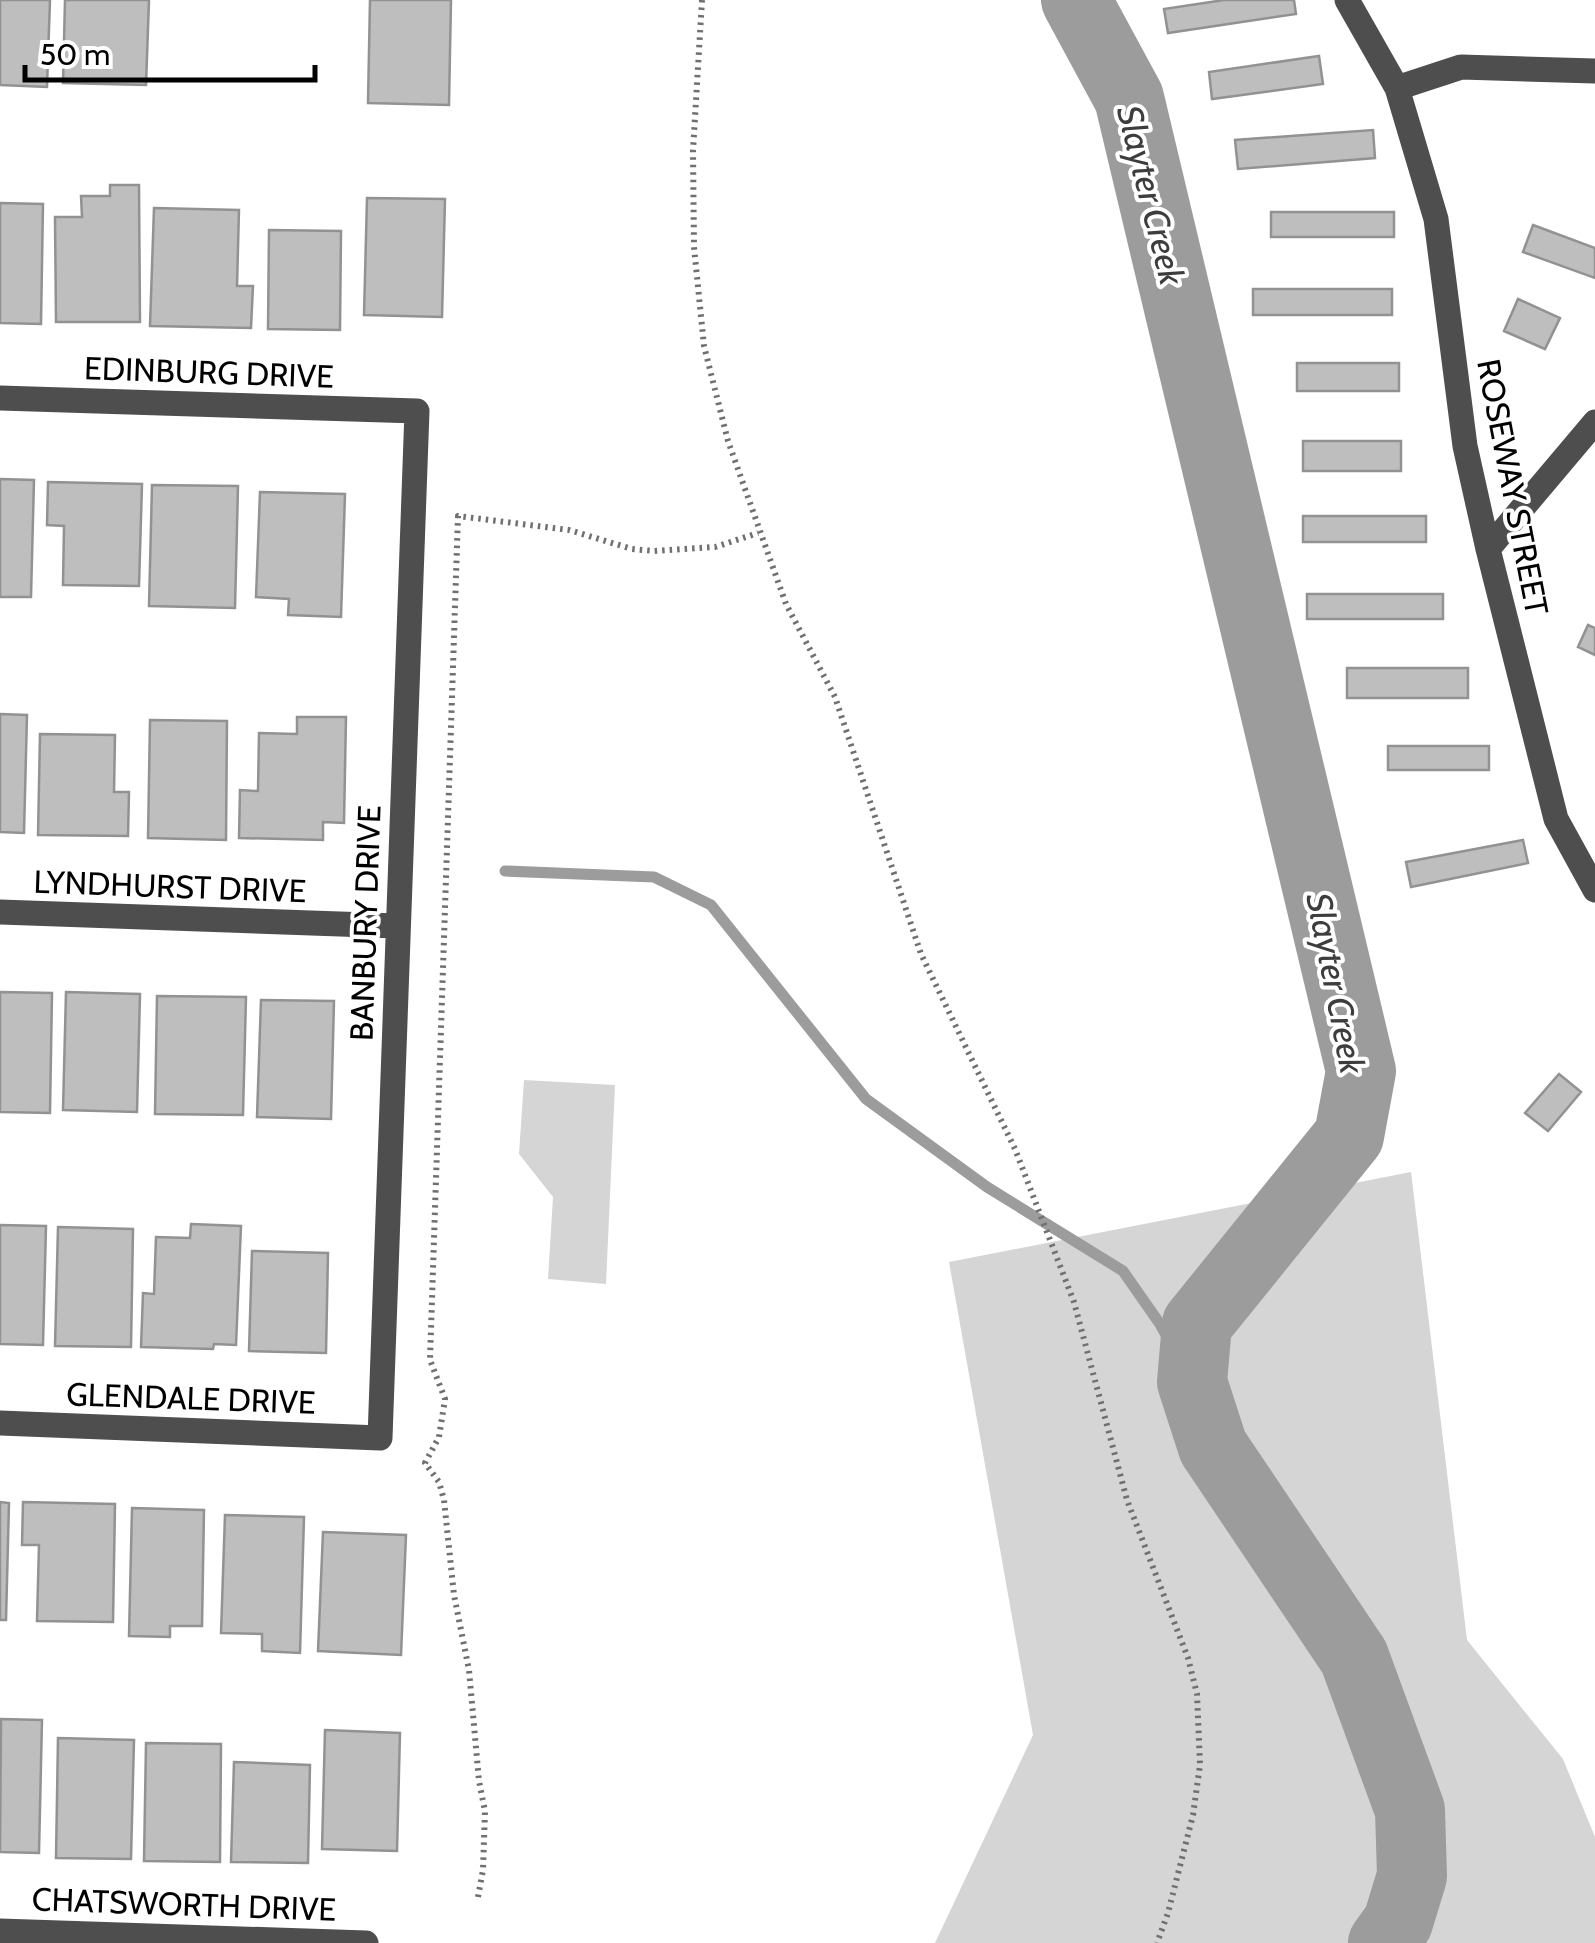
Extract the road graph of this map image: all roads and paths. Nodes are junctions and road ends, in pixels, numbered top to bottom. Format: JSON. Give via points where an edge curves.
{"nodes":[{"id":1,"x":702,"y":0,"type":"edge"},
{"id":2,"x":1347,"y":0,"type":"edge"},
{"id":3,"x":1595,"y":72,"type":"edge"},
{"id":4,"x":1397,"y":88,"type":"junction"},
{"id":5,"x":0,"y":398,"type":"edge"},
{"id":6,"x":417,"y":411,"type":"joint"},
{"id":7,"x":1595,"y":422,"type":"edge"},
{"id":8,"x":758,"y":533,"type":"junction"},
{"id":9,"x":1488,"y":549,"type":"junction"},
{"id":10,"x":1595,"y":890,"type":"edge"},
{"id":11,"x":0,"y":912,"type":"edge"},
{"id":12,"x":397,"y":926,"type":"junction"},
{"id":13,"x":0,"y":1423,"type":"edge"},
{"id":14,"x":380,"y":1438,"type":"joint"},
{"id":15,"x":478,"y":1898,"type":"dead end"},
{"id":16,"x":0,"y":1931,"type":"edge"},
{"id":17,"x":366,"y":1943,"type":"edge"},
{"id":18,"x":1156,"y":1943,"type":"edge"}],
"edges":[{"from":1,"to":8,"type":"path","via":[[693,151],[698,298],[712,385]]},
{"from":2,"to":4,"type":"street","name":"ROSEWAY STREET"},
{"from":3,"to":4,"type":"street","via":[[1461,67]]},
{"from":4,"to":9,"type":"street","name":"ROSEWAY STREET","via":[[1436,219],[1465,446]]},
{"from":5,"to":6,"type":"street","name":"EDINBURG DRIVE"},
{"from":6,"to":12,"type":"street","name":"BANBURY DRIVE"},
{"from":7,"to":9,"type":"street"},
{"from":8,"to":15,"type":"path","via":[[715,548],[632,550],[569,530],[458,516],[430,1360],[445,1399],[439,1436],[425,1463],[444,1500],[469,1670],[485,1811]]},
{"from":8,"to":18,"type":"path","via":[[835,697],[921,954],[1015,1149],[1074,1302],[1127,1500],[1188,1658],[1200,1765],[1193,1815]]},
{"from":9,"to":10,"type":"street","name":"ROSEWAY STREET","via":[[1556,819]]},
{"from":11,"to":12,"type":"street","name":"LYNDHURST DRIVE"},
{"from":12,"to":14,"type":"street","name":"BANBURY DRIVE"},
{"from":13,"to":14,"type":"street","name":"GLENDALE DRIVE"},
{"from":16,"to":17,"type":"street","name":"CHATSWORTH DRIVE"}]}
